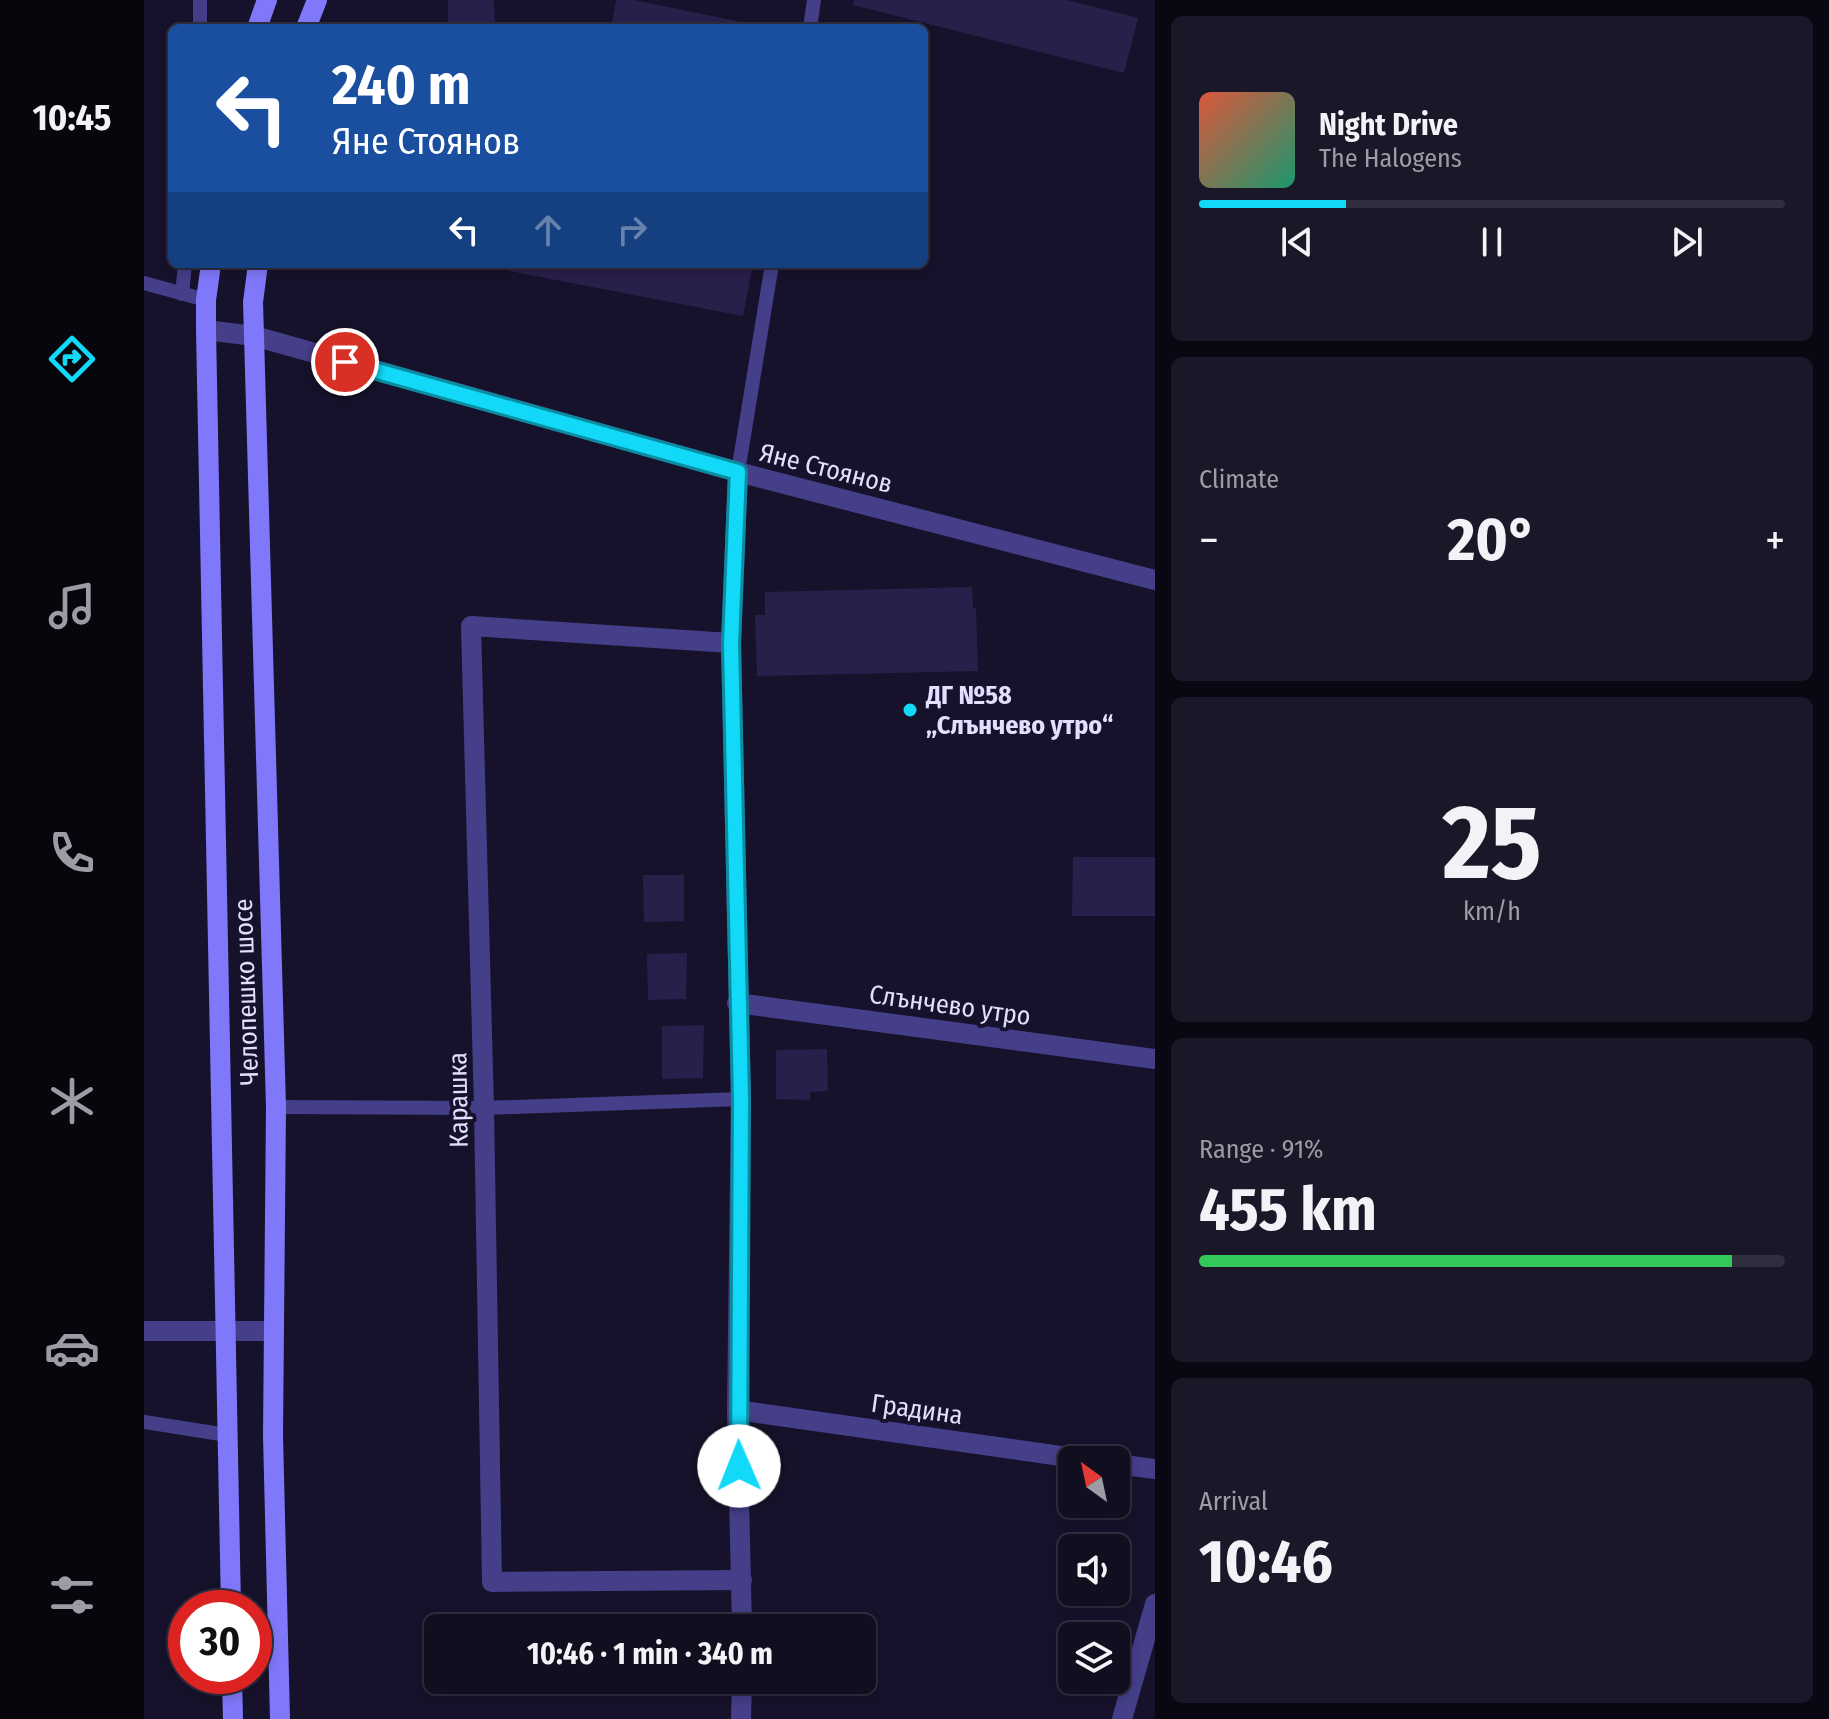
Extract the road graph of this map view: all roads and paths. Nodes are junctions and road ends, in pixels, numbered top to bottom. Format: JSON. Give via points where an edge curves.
{"nodes":[{"id":1,"x":200,"y":0,"type":"edge"},
{"id":2,"x":267,"y":0,"type":"edge"},
{"id":3,"x":317,"y":0,"type":"edge"},
{"id":4,"x":814,"y":0,"type":"edge"},
{"id":5,"x":200,"y":24,"type":"edge"},
{"id":6,"x":258,"y":24,"type":"edge"},
{"id":7,"x":308,"y":24,"type":"edge"},
{"id":8,"x":811,"y":24,"type":"edge"},
{"id":9,"x":185,"y":268,"type":"edge"},
{"id":10,"x":210,"y":268,"type":"edge"},
{"id":11,"x":257,"y":268,"type":"edge"},
{"id":12,"x":771,"y":268,"type":"edge"},
{"id":13,"x":144,"y":283,"type":"edge"},
{"id":14,"x":182,"y":294,"type":"junction"},
{"id":15,"x":206,"y":300,"type":"junction"},
{"id":16,"x":206,"y":330,"type":"junction"},
{"id":17,"x":254,"y":336,"type":"junction"},
{"id":18,"x":738,"y":472,"type":"junction"},
{"id":19,"x":1155,"y":580,"type":"edge"},
{"id":20,"x":731,"y":643,"type":"junction"},
{"id":21,"x":737,"y":1003,"type":"junction"},
{"id":22,"x":1155,"y":1059,"type":"edge"},
{"id":23,"x":741,"y":1099,"type":"junction"},
{"id":24,"x":276,"y":1107,"type":"junction"},
{"id":25,"x":484,"y":1108,"type":"junction"},
{"id":26,"x":144,"y":1331,"type":"edge"},
{"id":27,"x":274,"y":1331,"type":"junction"},
{"id":28,"x":225,"y":1332,"type":"junction"},
{"id":29,"x":737,"y":1410,"type":"junction"},
{"id":30,"x":144,"y":1422,"type":"edge"},
{"id":31,"x":227,"y":1435,"type":"junction"},
{"id":32,"x":1058,"y":1456,"type":"edge"},
{"id":33,"x":1130,"y":1466,"type":"edge"},
{"id":34,"x":1155,"y":1469,"type":"edge"},
{"id":35,"x":742,"y":1580,"type":"junction"},
{"id":36,"x":231,"y":1590,"type":"edge"},
{"id":37,"x":1155,"y":1604,"type":"edge"},
{"id":38,"x":742,"y":1614,"type":"edge"},
{"id":39,"x":232,"y":1694,"type":"edge"},
{"id":40,"x":742,"y":1694,"type":"edge"},
{"id":41,"x":233,"y":1719,"type":"edge"},
{"id":42,"x":280,"y":1719,"type":"edge"},
{"id":43,"x":741,"y":1719,"type":"edge"},
{"id":44,"x":1122,"y":1719,"type":"edge"}],
"edges":[{"from":1,"to":5,"type":"lane"},
{"from":2,"to":6,"type":"main road"},
{"from":3,"to":7,"type":"main road"},
{"from":4,"to":8,"type":"lane"},
{"from":9,"to":14,"type":"lane"},
{"from":10,"to":15,"type":"main road","name":"Челопешко шосе"},
{"from":11,"to":17,"type":"main road","name":"Челопешко шосе"},
{"from":12,"to":18,"type":"lane"},
{"from":13,"to":14,"type":"lane"},
{"from":14,"to":15,"type":"lane"},
{"from":15,"to":16,"type":"main road","name":"Челопешко шосе"},
{"from":16,"to":17,"type":"street","name":"Яне Стоянов"},
{"from":16,"to":28,"type":"main road","name":"Челопешко шосе"},
{"from":17,"to":18,"type":"street","name":"Яне Стоянов"},
{"from":17,"to":24,"type":"main road","name":"Челопешко шосе"},
{"from":18,"to":19,"type":"street","name":"Яне Стоянов"},
{"from":18,"to":20,"type":"street"},
{"from":20,"to":21,"type":"street"},
{"from":20,"to":25,"type":"street","name":"Карашка","via":[[471,626]]},
{"from":21,"to":22,"type":"street","name":"Слънчево утро"},
{"from":21,"to":23,"type":"street"},
{"from":23,"to":25,"type":"lane"},
{"from":23,"to":29,"type":"street"},
{"from":24,"to":25,"type":"lane"},
{"from":24,"to":27,"type":"main road","name":"Челопешко шосе"},
{"from":25,"to":35,"type":"street","name":"Карашка","via":[[492,1582]]},
{"from":26,"to":28,"type":"street"},
{"from":27,"to":28,"type":"street"},
{"from":27,"to":42,"type":"main road","name":"Челопешко шосе"},
{"from":28,"to":31,"type":"main road","name":"Челопешко шосе"},
{"from":29,"to":32,"type":"street","name":"Градина"},
{"from":29,"to":35,"type":"street"},
{"from":30,"to":31,"type":"lane"},
{"from":31,"to":36,"type":"main road","name":"Челопешко шосе"},
{"from":33,"to":34,"type":"street"},
{"from":35,"to":38,"type":"street"},
{"from":37,"to":44,"type":"street"},
{"from":39,"to":41,"type":"main road"},
{"from":40,"to":43,"type":"street"}]}
